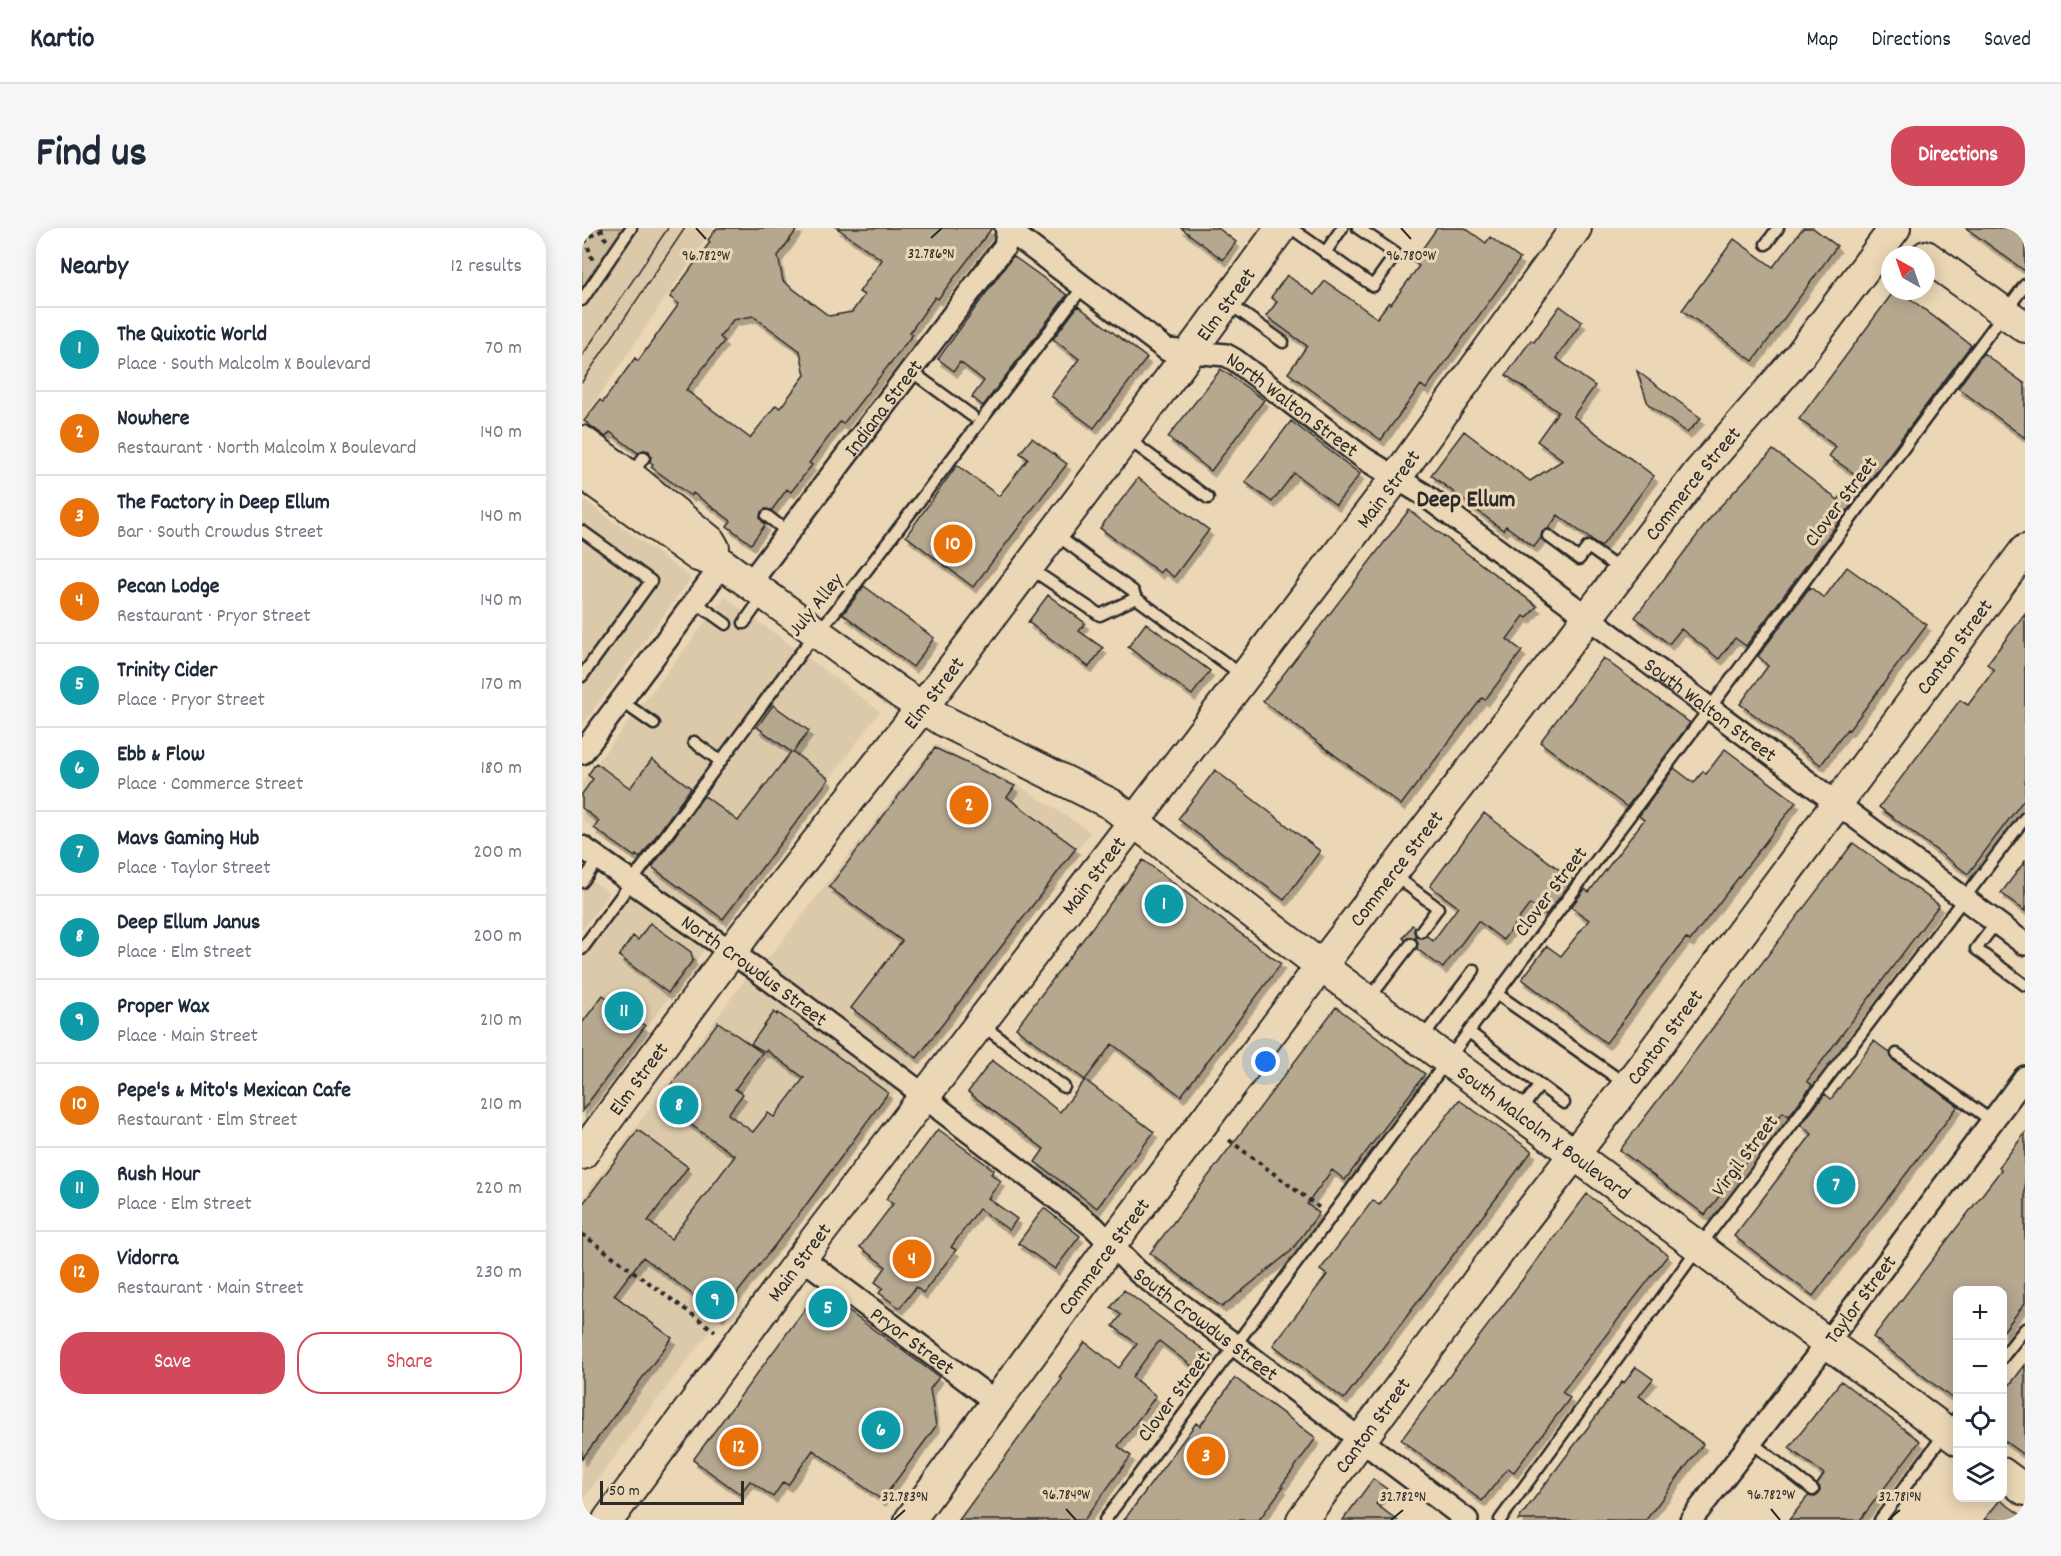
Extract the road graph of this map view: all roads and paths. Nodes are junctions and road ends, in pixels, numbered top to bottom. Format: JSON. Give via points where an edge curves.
{"nodes":[{"id":1,"x":631,"y":228,"type":"edge"},
{"id":2,"x":1281,"y":228,"type":"edge"},
{"id":3,"x":1291,"y":228,"type":"edge"},
{"id":4,"x":1342,"y":228,"type":"edge"},
{"id":5,"x":1358,"y":228,"type":"edge"},
{"id":6,"x":1778,"y":228,"type":"edge"},
{"id":7,"x":1007,"y":229,"type":"edge"},
{"id":8,"x":1573,"y":229,"type":"edge"},
{"id":9,"x":1891,"y":229,"type":"edge"},
{"id":10,"x":582,"y":230,"type":"edge"},
{"id":11,"x":601,"y":231,"type":"dead end"},
{"id":12,"x":584,"y":239,"type":"edge"},
{"id":13,"x":1766,"y":244,"type":"dead end"},
{"id":14,"x":1912,"y":246,"type":"edge"},
{"id":15,"x":1325,"y":253,"type":"junction"},
{"id":16,"x":594,"y":263,"type":"dead end"},
{"id":17,"x":1935,"y":263,"type":"edge"},
{"id":18,"x":2025,"y":285,"type":"edge"},
{"id":19,"x":1083,"y":287,"type":"junction"},
{"id":20,"x":582,"y":300,"type":"edge"},
{"id":21,"x":1227,"y":302,"type":"junction"},
{"id":22,"x":2015,"y":320,"type":"edge"},
{"id":23,"x":1283,"y":342,"type":"dead end"},
{"id":24,"x":1191,"y":352,"type":"junction"},
{"id":25,"x":911,"y":371,"type":"junction"},
{"id":26,"x":972,"y":416,"type":"dead end"},
{"id":27,"x":1126,"y":438,"type":"junction"},
{"id":28,"x":582,"y":441,"type":"edge"},
{"id":29,"x":582,"y":473,"type":"edge"},
{"id":30,"x":630,"y":477,"type":"junction"},
{"id":31,"x":1396,"y":478,"type":"junction"},
{"id":32,"x":1208,"y":498,"type":"dead end"},
{"id":33,"x":767,"y":516,"type":"dead end"},
{"id":34,"x":582,"y":531,"type":"edge"},
{"id":35,"x":789,"y":532,"type":"junction"},
{"id":36,"x":1054,"y":533,"type":"junction"},
{"id":37,"x":1548,"y":537,"type":"dead end"},
{"id":38,"x":2025,"y":550,"type":"edge"},
{"id":39,"x":723,"y":564,"type":"junction"},
{"id":40,"x":1028,"y":567,"type":"junction"},
{"id":41,"x":1622,"y":571,"type":"junction"},
{"id":42,"x":757,"y":589,"type":"junction"},
{"id":43,"x":1136,"y":598,"type":"junction"},
{"id":44,"x":695,"y":602,"type":"junction"},
{"id":45,"x":1587,"y":617,"type":"junction"},
{"id":46,"x":744,"y":623,"type":"dead end"},
{"id":47,"x":726,"y":624,"type":"dead end"},
{"id":48,"x":817,"y":633,"type":"junction"},
{"id":49,"x":582,"y":676,"type":"edge"},
{"id":50,"x":1245,"y":677,"type":"junction"},
{"id":51,"x":621,"y":701,"type":"junction"},
{"id":52,"x":922,"y":707,"type":"junction"},
{"id":53,"x":1710,"y":708,"type":"junction"},
{"id":54,"x":654,"y":724,"type":"dead end"},
{"id":55,"x":694,"y":742,"type":"dead end"},
{"id":56,"x":582,"y":753,"type":"edge"},
{"id":57,"x":720,"y":761,"type":"junction"},
{"id":58,"x":1838,"y":804,"type":"junction"},
{"id":59,"x":2025,"y":818,"type":"edge"},
{"id":60,"x":1134,"y":822,"type":"junction"},
{"id":61,"x":590,"y":853,"type":"edge"},
{"id":62,"x":1391,"y":874,"type":"junction"},
{"id":63,"x":582,"y":882,"type":"edge"},
{"id":64,"x":631,"y":882,"type":"junction"},
{"id":65,"x":1964,"y":898,"type":"junction"},
{"id":66,"x":1996,"y":922,"type":"junction"},
{"id":67,"x":1421,"y":932,"type":"dead end"},
{"id":68,"x":1411,"y":944,"type":"dead end"},
{"id":69,"x":2025,"y":945,"type":"edge"},
{"id":70,"x":582,"y":949,"type":"edge"},
{"id":71,"x":731,"y":953,"type":"junction"},
{"id":72,"x":1321,"y":966,"type":"junction"},
{"id":73,"x":1474,"y":970,"type":"dead end"},
{"id":74,"x":2025,"y":985,"type":"edge"},
{"id":75,"x":1497,"y":994,"type":"junction"},
{"id":76,"x":1368,"y":1001,"type":"junction"},
{"id":77,"x":980,"y":1023,"type":"junction"},
{"id":78,"x":1469,"y":1032,"type":"junction"},
{"id":79,"x":1421,"y":1040,"type":"junction"},
{"id":80,"x":1897,"y":1054,"type":"dead end"},
{"id":81,"x":1448,"y":1060,"type":"junction"},
{"id":82,"x":2025,"y":1077,"type":"edge"},
{"id":83,"x":1540,"y":1085,"type":"junction"},
{"id":84,"x":1628,"y":1085,"type":"junction"},
{"id":85,"x":1064,"y":1087,"type":"dead end"},
{"id":86,"x":924,"y":1096,"type":"junction"},
{"id":87,"x":1564,"y":1103,"type":"dead end"},
{"id":88,"x":1519,"y":1113,"type":"junction"},
{"id":89,"x":1992,"y":1121,"type":"junction"},
{"id":90,"x":1228,"y":1140,"type":"dead end"},
{"id":91,"x":582,"y":1154,"type":"edge"},
{"id":92,"x":1574,"y":1154,"type":"junction"},
{"id":93,"x":1331,"y":1217,"type":"junction"},
{"id":94,"x":582,"y":1234,"type":"edge"},
{"id":95,"x":1112,"y":1245,"type":"junction"},
{"id":96,"x":1699,"y":1247,"type":"junction"},
{"id":97,"x":802,"y":1258,"type":"junction"},
{"id":98,"x":2025,"y":1329,"type":"edge"},
{"id":99,"x":715,"y":1331,"type":"dead end"},
{"id":100,"x":1827,"y":1342,"type":"junction"},
{"id":101,"x":1235,"y":1346,"type":"junction"},
{"id":102,"x":2007,"y":1352,"type":"edge"},
{"id":103,"x":996,"y":1402,"type":"junction"},
{"id":104,"x":1953,"y":1428,"type":"edge"},
{"id":105,"x":1953,"y":1430,"type":"edge"},
{"id":106,"x":1360,"y":1440,"type":"junction"},
{"id":107,"x":1751,"y":1442,"type":"junction"},
{"id":108,"x":2007,"y":1477,"type":"edge"},
{"id":109,"x":1813,"y":1490,"type":"dead end"},
{"id":110,"x":2025,"y":1490,"type":"edge"},
{"id":111,"x":608,"y":1520,"type":"edge"},
{"id":112,"x":910,"y":1520,"type":"edge"},
{"id":113,"x":1105,"y":1520,"type":"edge"},
{"id":114,"x":1302,"y":1520,"type":"edge"},
{"id":115,"x":1467,"y":1520,"type":"edge"},
{"id":116,"x":1500,"y":1520,"type":"edge"},
{"id":117,"x":1691,"y":1520,"type":"edge"},
{"id":118,"x":1880,"y":1520,"type":"edge"}],
"edges":[{"from":1,"to":20,"type":"lane"},
{"from":2,"to":21,"type":"main road","name":"Elm Street"},
{"from":3,"to":15,"type":"lane"},
{"from":4,"to":15,"type":"lane"},
{"from":5,"to":15,"type":"lane","via":[[1396,254],[1373,286]]},
{"from":6,"to":13,"type":"lane"},
{"from":7,"to":19,"type":"street","name":"North Walton Street"},
{"from":7,"to":25,"type":"street","name":"Indiana Street","via":[[1005,246]]},
{"from":8,"to":31,"type":"main road","name":"Main Street"},
{"from":9,"to":14,"type":"main road"},
{"from":9,"to":41,"type":"main road","name":"Commerce Street","via":[[1800,355],[1698,473]]},
{"from":10,"to":12,"type":"path"},
{"from":11,"to":12,"type":"path"},
{"from":12,"to":16,"type":"path"},
{"from":17,"to":22,"type":"main road"},
{"from":18,"to":22,"type":"lane","name":"Clover Street"},
{"from":19,"to":24,"type":"street","name":"North Walton Street","via":[[1167,350]]},
{"from":19,"to":48,"type":"lane","name":"July Alley"},
{"from":21,"to":23,"type":"lane"},
{"from":21,"to":24,"type":"main road","name":"Elm Street"},
{"from":22,"to":53,"type":"lane","name":"Clover Street"},
{"from":24,"to":27,"type":"main road","name":"Elm Street"},
{"from":24,"to":31,"type":"street","name":"North Walton Street","via":[[1226,355],[1235,360],[1365,459]]},
{"from":25,"to":26,"type":"lane"},
{"from":25,"to":35,"type":"street","name":"Indiana Street"},
{"from":27,"to":32,"type":"lane"},
{"from":27,"to":36,"type":"main road","name":"Elm Street"},
{"from":28,"to":30,"type":"main road"},
{"from":29,"to":30,"type":"main road"},
{"from":30,"to":39,"type":"main road","name":"South Malcolm X Boulevard","via":[[698,556]]},
{"from":31,"to":45,"type":"street","name":"South Walton Street"},
{"from":31,"to":50,"type":"main road","name":"Main Street"},
{"from":33,"to":35,"type":"lane"},
{"from":34,"to":49,"type":"lane","via":[[651,581]]},
{"from":35,"to":42,"type":"street","name":"Indiana Street"},
{"from":36,"to":40,"type":"main road","name":"Elm Street"},
{"from":36,"to":43,"type":"lane","via":[[1133,591]]},
{"from":37,"to":41,"type":"lane","via":[[1579,559],[1588,547]]},
{"from":38,"to":58,"type":"main road","name":"Canton Street"},
{"from":39,"to":42,"type":"main road","name":"South Malcolm X Boulevard"},
{"from":39,"to":44,"type":"street"},
{"from":40,"to":43,"type":"lane","via":[[1100,615]]},
{"from":40,"to":52,"type":"main road","name":"Elm Street"},
{"from":41,"to":45,"type":"main road","name":"Commerce Street"},
{"from":42,"to":46,"type":"lane"},
{"from":42,"to":48,"type":"main road","name":"South Malcolm X Boulevard"},
{"from":43,"to":50,"type":"lane"},
{"from":44,"to":47,"type":"lane"},
{"from":44,"to":51,"type":"street"},
{"from":45,"to":53,"type":"street","name":"South Walton Street"},
{"from":45,"to":62,"type":"main road","name":"Commerce Street"},
{"from":48,"to":52,"type":"main road","name":"South Malcolm X Boulevard"},
{"from":48,"to":57,"type":"lane","name":"July Alley"},
{"from":50,"to":60,"type":"main road","name":"Main Street"},
{"from":51,"to":54,"type":"lane"},
{"from":51,"to":56,"type":"street"},
{"from":52,"to":60,"type":"main road","name":"South Malcolm X Boulevard","via":[[1111,804]]},
{"from":52,"to":71,"type":"main road","name":"Elm Street"},
{"from":53,"to":58,"type":"street","name":"South Walton Street"},
{"from":53,"to":75,"type":"lane","name":"Clover Street"},
{"from":55,"to":57,"type":"lane"},
{"from":57,"to":64,"type":"lane","name":"July Alley"},
{"from":58,"to":65,"type":"street","name":"South Walton Street"},
{"from":58,"to":84,"type":"main road","name":"Canton Street"},
{"from":59,"to":65,"type":"lane","name":"Virgil Street"},
{"from":60,"to":72,"type":"main road","name":"South Malcolm X Boulevard"},
{"from":60,"to":77,"type":"main road","name":"Main Street"},
{"from":61,"to":63,"type":"lane"},
{"from":61,"to":64,"type":"street","name":"North Crowdus Street"},
{"from":62,"to":67,"type":"lane","via":[[1438,908]]},
{"from":62,"to":72,"type":"main road","name":"Commerce Street"},
{"from":64,"to":70,"type":"lane","name":"July Alley"},
{"from":64,"to":71,"type":"street","name":"North Crowdus Street"},
{"from":65,"to":66,"type":"street","name":"South Walton Street"},
{"from":65,"to":96,"type":"lane","name":"Virgil Street"},
{"from":66,"to":69,"type":"street","name":"South Walton Street"},
{"from":66,"to":74,"type":"lane","via":[[1976,949]]},
{"from":68,"to":76,"type":"lane"},
{"from":71,"to":86,"type":"street","name":"North Crowdus Street"},
{"from":71,"to":91,"type":"main road","name":"Elm Street"},
{"from":72,"to":76,"type":"main road","name":"South Malcolm X Boulevard"},
{"from":72,"to":95,"type":"main road","name":"Commerce Street"},
{"from":73,"to":79,"type":"lane"},
{"from":75,"to":78,"type":"lane","name":"Clover Street"},
{"from":75,"to":84,"type":"lane"},
{"from":76,"to":79,"type":"main road","name":"South Malcolm X Boulevard"},
{"from":77,"to":85,"type":"lane"},
{"from":77,"to":86,"type":"main road","name":"Main Street"},
{"from":78,"to":81,"type":"lane","name":"Clover Street"},
{"from":78,"to":83,"type":"lane"},
{"from":79,"to":81,"type":"main road","name":"South Malcolm X Boulevard"},
{"from":80,"to":89,"type":"lane"},
{"from":81,"to":88,"type":"main road","name":"South Malcolm X Boulevard"},
{"from":81,"to":93,"type":"lane","name":"Clover Street"},
{"from":82,"to":89,"type":"street","name":"Taylor Street"},
{"from":83,"to":87,"type":"lane"},
{"from":83,"to":88,"type":"lane"},
{"from":84,"to":92,"type":"main road","name":"Canton Street"},
{"from":86,"to":95,"type":"street","name":"South Crowdus Street","via":[[1090,1223]]},
{"from":86,"to":97,"type":"main road","name":"Main Street"},
{"from":88,"to":92,"type":"main road","name":"South Malcolm X Boulevard"},
{"from":89,"to":100,"type":"street","name":"Taylor Street"},
{"from":90,"to":93,"type":"path"},
{"from":92,"to":96,"type":"main road","name":"South Malcolm X Boulevard"},
{"from":92,"to":106,"type":"main road","name":"Canton Street"},
{"from":93,"to":101,"type":"lane","name":"Clover Street"},
{"from":94,"to":99,"type":"path"},
{"from":95,"to":101,"type":"street","name":"South Crowdus Street","via":[[1138,1272]]},
{"from":95,"to":103,"type":"main road","name":"Commerce Street"},
{"from":96,"to":100,"type":"main road","name":"South Malcolm X Boulevard"},
{"from":96,"to":116,"type":"lane","name":"Virgil Street"},
{"from":97,"to":103,"type":"street","name":"Pryor Street"},
{"from":97,"to":111,"type":"main road","name":"Main Street"},
{"from":98,"to":102,"type":"lane"},
{"from":100,"to":104,"type":"main road","name":"South Malcolm X Boulevard"},
{"from":100,"to":107,"type":"street","name":"Taylor Street"},
{"from":101,"to":106,"type":"street","name":"South Crowdus Street"},
{"from":101,"to":113,"type":"lane","name":"Clover Street"},
{"from":103,"to":112,"type":"main road","name":"Commerce Street"},
{"from":105,"to":118,"type":"lane"},
{"from":106,"to":114,"type":"main road","name":"Canton Street"},
{"from":106,"to":115,"type":"street","name":"South Crowdus Street"},
{"from":107,"to":109,"type":"lane"},
{"from":107,"to":117,"type":"street","name":"Taylor Street"},
{"from":108,"to":110,"type":"main road"}]}
